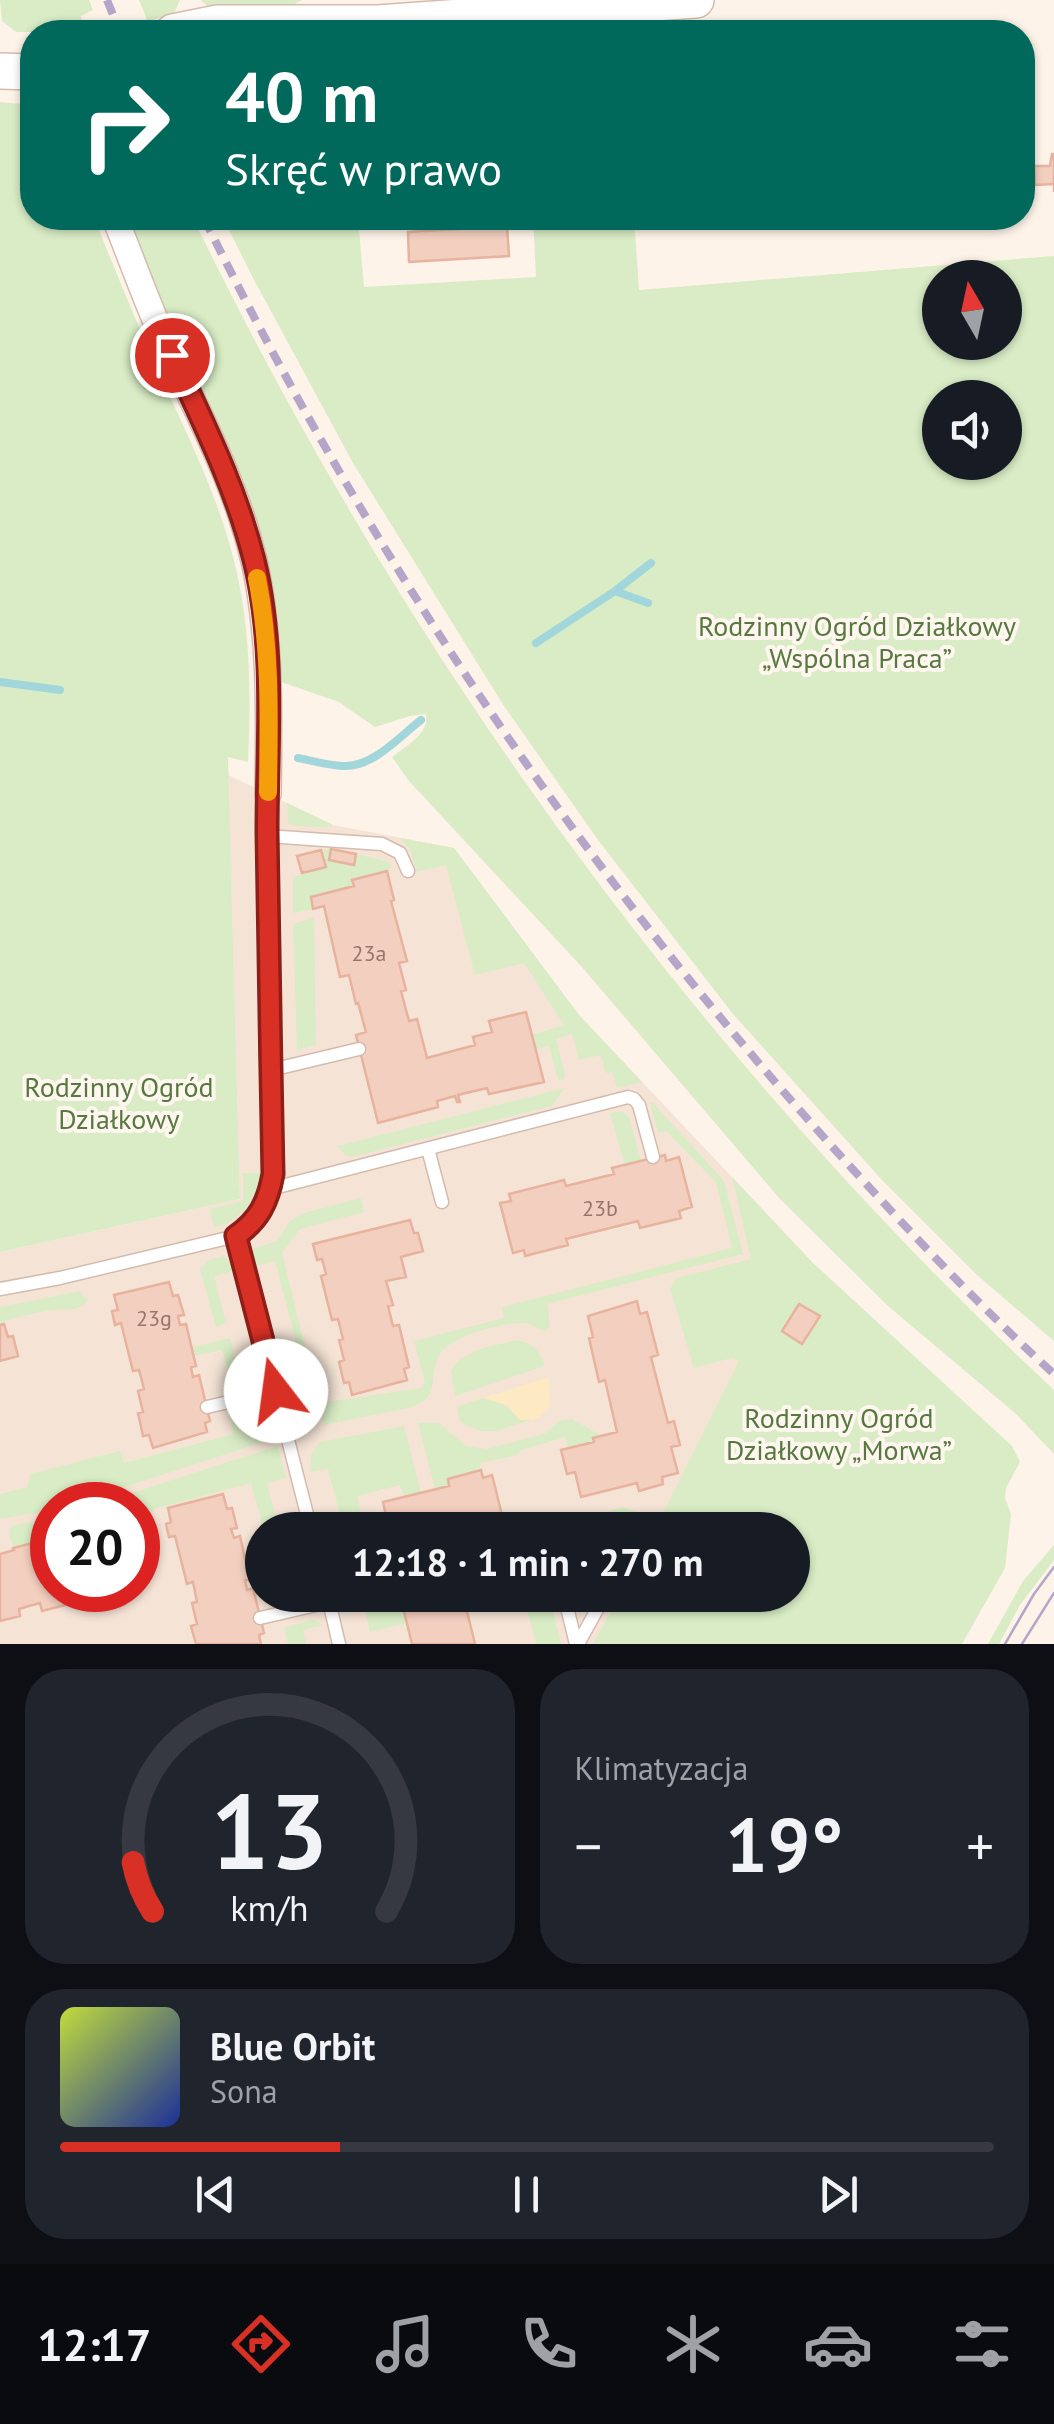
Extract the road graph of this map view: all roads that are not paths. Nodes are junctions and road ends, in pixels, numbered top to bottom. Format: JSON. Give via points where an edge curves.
{"nodes":[{"id":1,"x":696,"y":0,"type":"edge"},
{"id":2,"x":313,"y":20,"type":"edge"},
{"id":3,"x":120,"y":230,"type":"edge"},
{"id":4,"x":268,"y":794,"type":"joint"},
{"id":5,"x":267,"y":836,"type":"junction"},
{"id":6,"x":408,"y":872,"type":"dead end"},
{"id":7,"x":359,"y":1049,"type":"dead end"},
{"id":8,"x":271,"y":1070,"type":"junction"},
{"id":9,"x":428,"y":1148,"type":"junction"},
{"id":10,"x":654,"y":1158,"type":"dead end"},
{"id":11,"x":270,"y":1189,"type":"junction"},
{"id":12,"x":442,"y":1202,"type":"dead end"},
{"id":13,"x":236,"y":1236,"type":"junction"},
{"id":14,"x":0,"y":1289,"type":"edge"},
{"id":15,"x":276,"y":1391,"type":"junction"},
{"id":16,"x":207,"y":1407,"type":"dead end"},
{"id":17,"x":306,"y":1512,"type":"edge"},
{"id":18,"x":280,"y":1612,"type":"edge"},
{"id":19,"x":331,"y":1612,"type":"edge"},
{"id":20,"x":569,"y":1612,"type":"edge"},
{"id":21,"x":595,"y":1612,"type":"edge"},
{"id":22,"x":260,"y":1618,"type":"dead end"},
{"id":23,"x":339,"y":1644,"type":"edge"},
{"id":24,"x":577,"y":1644,"type":"edge"}],
"edges":[{"from":1,"to":2,"type":"street"},
{"from":3,"to":4,"type":"street","via":[[218,453],[254,562],[268,672]]},
{"from":4,"to":5,"type":"lane"},
{"from":5,"to":6,"type":"lane","via":[[382,844],[400,853]]},
{"from":5,"to":8,"type":"lane"},
{"from":7,"to":8,"type":"lane"},
{"from":8,"to":11,"type":"lane"},
{"from":9,"to":10,"type":"lane","via":[[628,1097],[639,1105]]},
{"from":9,"to":11,"type":"lane"},
{"from":9,"to":12,"type":"lane"},
{"from":11,"to":13,"type":"lane","via":[[262,1211]]},
{"from":13,"to":14,"type":"lane"},
{"from":13,"to":15,"type":"lane"},
{"from":15,"to":16,"type":"lane"},
{"from":15,"to":17,"type":"lane"},
{"from":18,"to":22,"type":"lane"},
{"from":19,"to":23,"type":"lane"},
{"from":20,"to":24,"type":"lane"},
{"from":21,"to":24,"type":"lane"}]}
